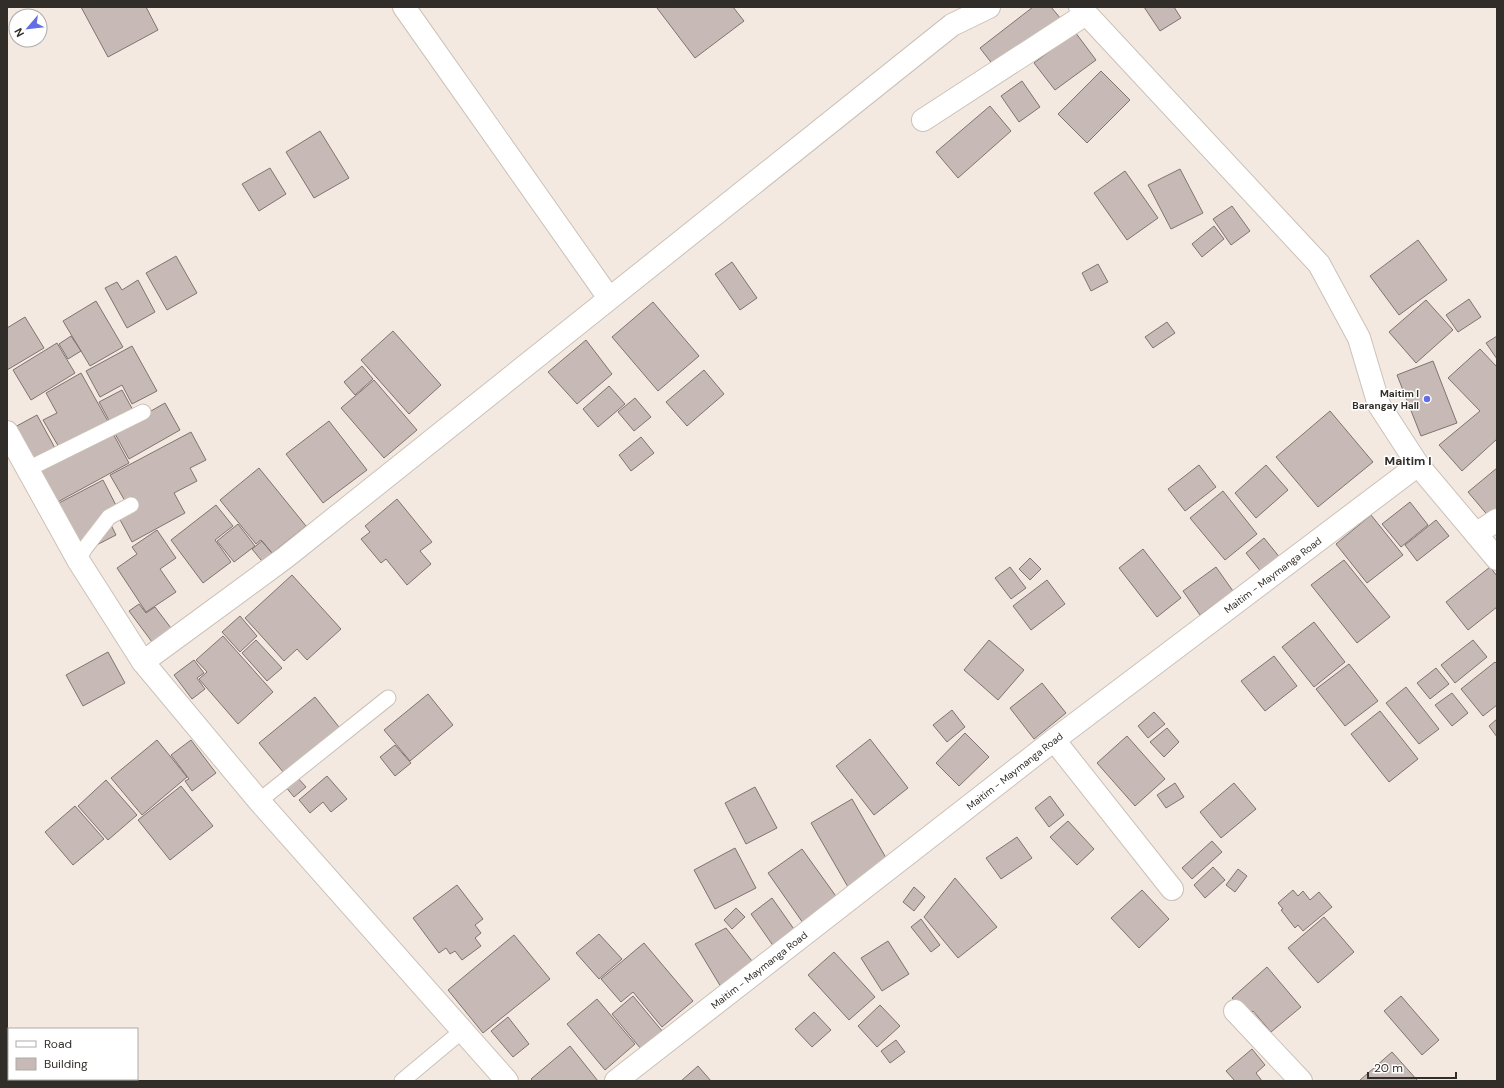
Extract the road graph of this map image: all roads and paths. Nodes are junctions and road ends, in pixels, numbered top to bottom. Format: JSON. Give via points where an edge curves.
{"nodes":[{"id":1,"x":404,"y":7,"type":"edge"},
{"id":2,"x":989,"y":7,"type":"edge"},
{"id":3,"x":1083,"y":10,"type":"edge"},
{"id":4,"x":923,"y":120,"type":"dead end"},
{"id":5,"x":609,"y":298,"type":"junction"},
{"id":6,"x":142,"y":412,"type":"dead end"},
{"id":7,"x":7,"y":432,"type":"edge"},
{"id":8,"x":1418,"y":465,"type":"junction"},
{"id":9,"x":28,"y":469,"type":"junction"},
{"id":10,"x":131,"y":504,"type":"dead end"},
{"id":11,"x":1497,"y":520,"type":"edge"},
{"id":12,"x":1476,"y":534,"type":"junction"},
{"id":13,"x":1497,"y":559,"type":"edge"},
{"id":14,"x":78,"y":560,"type":"junction"},
{"id":15,"x":143,"y":662,"type":"junction"},
{"id":16,"x":388,"y":698,"type":"dead end"},
{"id":17,"x":1054,"y":740,"type":"junction"},
{"id":18,"x":259,"y":801,"type":"junction"},
{"id":19,"x":1172,"y":889,"type":"dead end"},
{"id":20,"x":1235,"y":1011,"type":"dead end"},
{"id":21,"x":462,"y":1031,"type":"junction"},
{"id":22,"x":402,"y":1081,"type":"edge"},
{"id":23,"x":506,"y":1081,"type":"edge"},
{"id":24,"x":616,"y":1081,"type":"edge"},
{"id":25,"x":1301,"y":1081,"type":"edge"}],
"edges":[{"from":1,"to":5,"type":"street"},
{"from":2,"to":5,"type":"street","via":[[952,25]]},
{"from":3,"to":4,"type":"street"},
{"from":3,"to":8,"type":"street","via":[[1320,264],[1359,338],[1379,404]]},
{"from":5,"to":15,"type":"street","via":[[286,557]]},
{"from":6,"to":9,"type":"lane"},
{"from":7,"to":9,"type":"street"},
{"from":8,"to":12,"type":"street"},
{"from":8,"to":17,"type":"street","name":"Maitim - Maymanga Road"},
{"from":9,"to":14,"type":"street"},
{"from":10,"to":14,"type":"lane","via":[[110,517],[84,548]]},
{"from":11,"to":12,"type":"street"},
{"from":12,"to":13,"type":"street"},
{"from":14,"to":15,"type":"street"},
{"from":15,"to":18,"type":"street"},
{"from":16,"to":18,"type":"lane"},
{"from":17,"to":19,"type":"street"},
{"from":17,"to":24,"type":"street","name":"Maitim - Maymanga Road"},
{"from":18,"to":21,"type":"street"},
{"from":20,"to":25,"type":"street"},
{"from":21,"to":22,"type":"lane"},
{"from":21,"to":23,"type":"street"}]}
